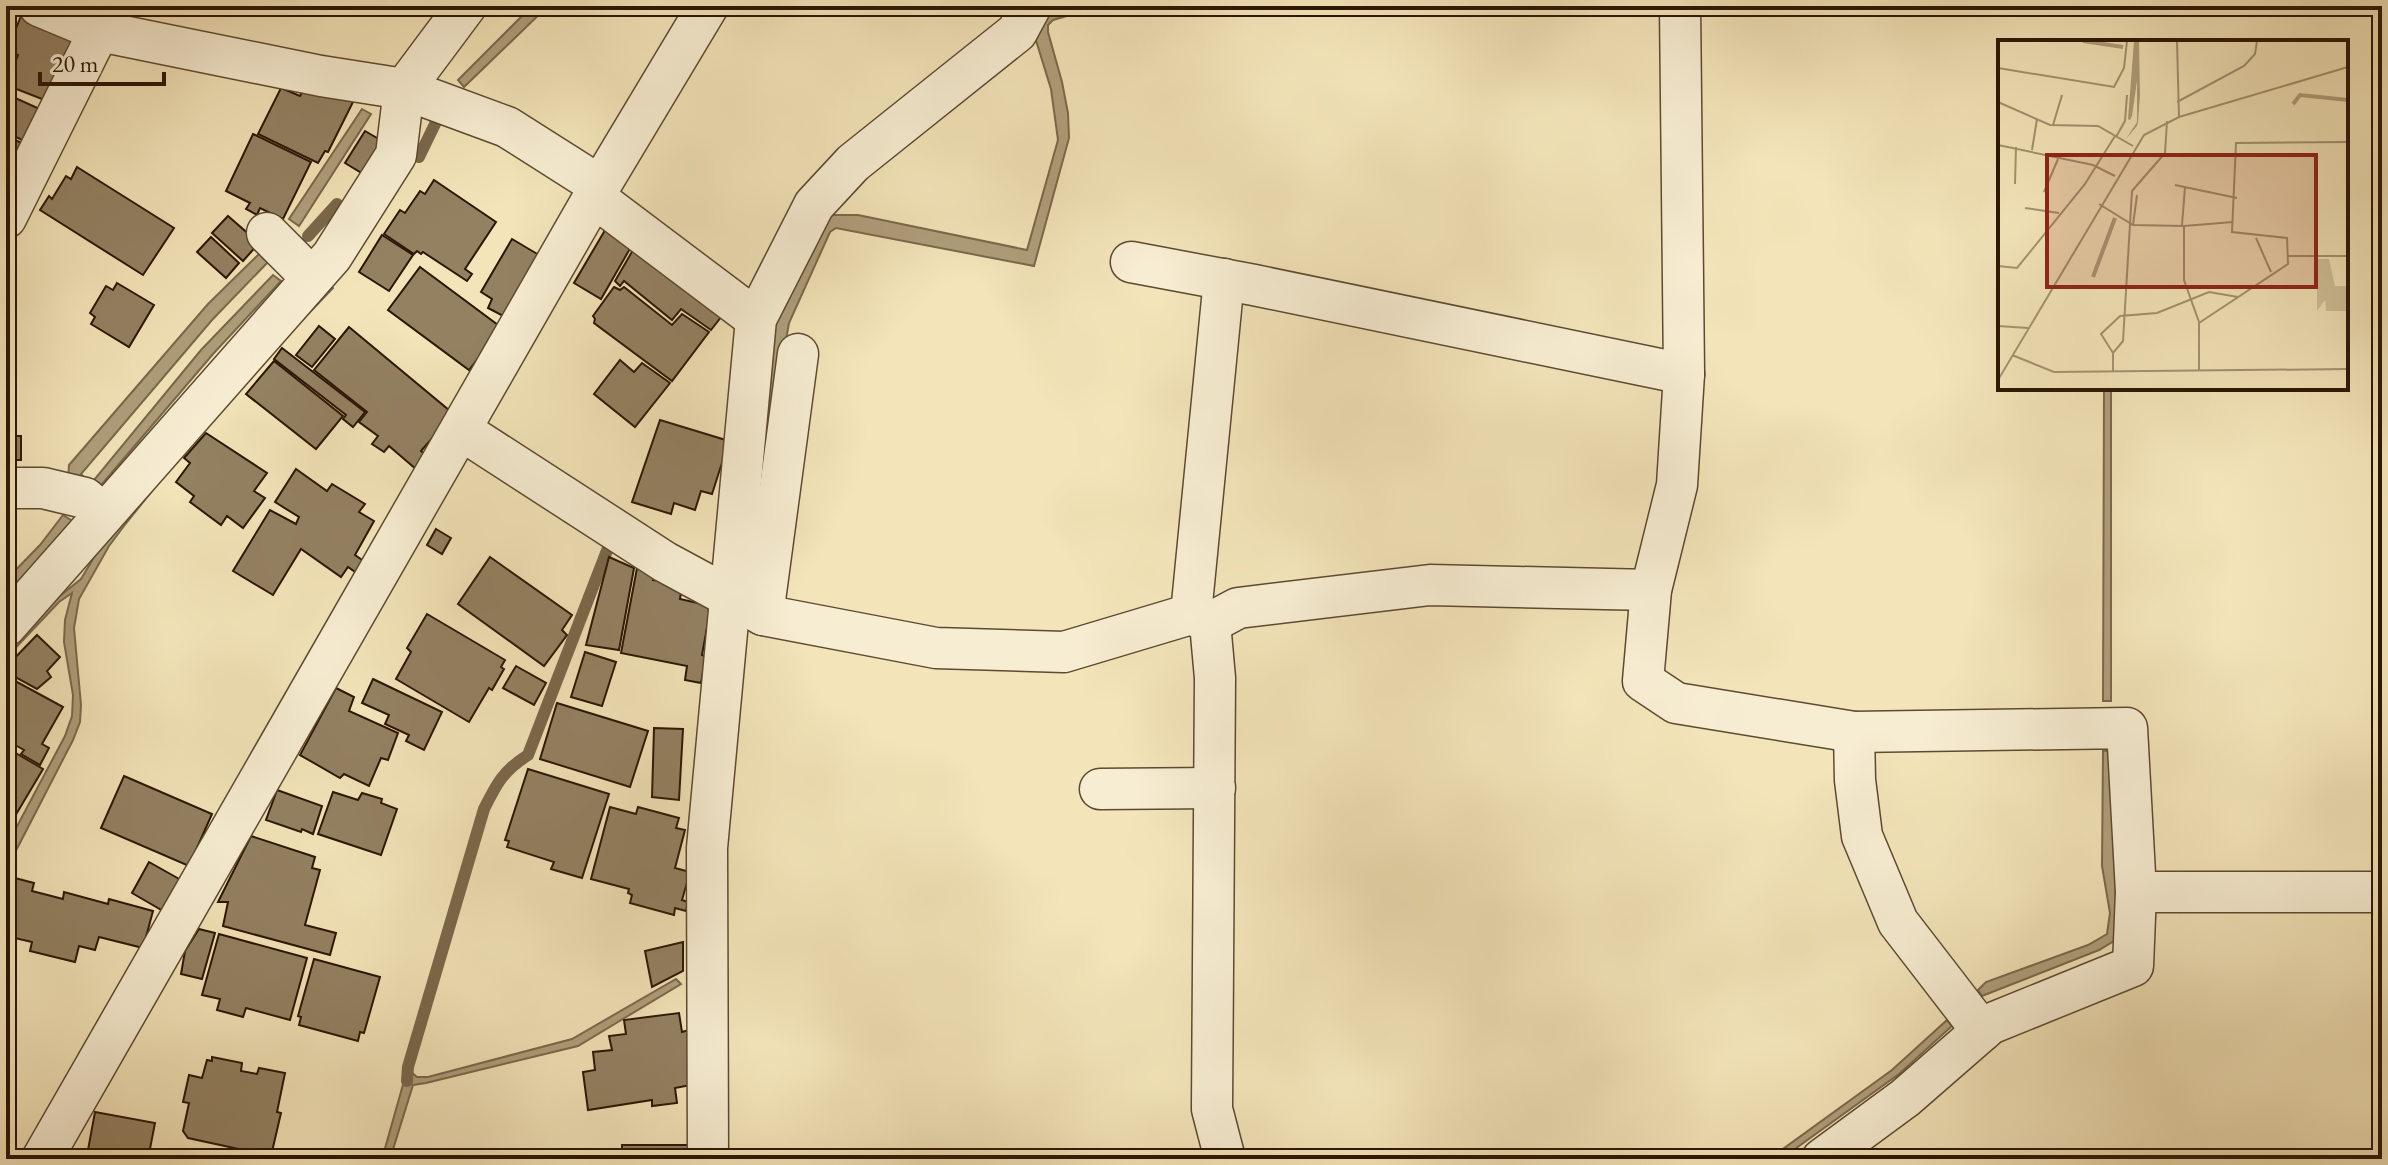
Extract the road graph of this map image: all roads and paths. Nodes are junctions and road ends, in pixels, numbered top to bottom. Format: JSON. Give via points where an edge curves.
{"nodes":[{"id":1,"x":39,"y":6,"type":"edge"},
{"id":2,"x":466,"y":6,"type":"edge"},
{"id":3,"x":708,"y":6,"type":"edge"},
{"id":4,"x":1031,"y":6,"type":"edge"},
{"id":5,"x":1680,"y":6,"type":"edge"},
{"id":6,"x":99,"y":31,"type":"junction"},
{"id":7,"x":404,"y":89,"type":"junction"},
{"id":8,"x":597,"y":192,"type":"junction"},
{"id":9,"x":6,"y":218,"type":"edge"},
{"id":10,"x":267,"y":233,"type":"dead end"},
{"id":11,"x":1131,"y":262,"type":"dead end"},
{"id":12,"x":332,"y":269,"type":"junction"},
{"id":13,"x":1224,"y":279,"type":"junction"},
{"id":14,"x":756,"y":319,"type":"junction"},
{"id":15,"x":798,"y":354,"type":"dead end"},
{"id":16,"x":1684,"y":374,"type":"junction"},
{"id":17,"x":461,"y":430,"type":"junction"},
{"id":18,"x":6,"y":488,"type":"edge"},
{"id":19,"x":104,"y":514,"type":"junction"},
{"id":20,"x":1651,"y":590,"type":"junction"},
{"id":21,"x":746,"y":605,"type":"junction"},
{"id":22,"x":1200,"y":618,"type":"junction"},
{"id":23,"x":6,"y":626,"type":"edge"},
{"id":24,"x":1854,"y":732,"type":"junction"},
{"id":25,"x":1215,"y":788,"type":"junction"},
{"id":26,"x":1100,"y":789,"type":"dead end"},
{"id":27,"x":2136,"y":892,"type":"junction"},
{"id":28,"x":2382,"y":892,"type":"edge"},
{"id":29,"x":1982,"y":1031,"type":"junction"},
{"id":30,"x":42,"y":1159,"type":"edge"},
{"id":31,"x":708,"y":1159,"type":"edge"},
{"id":32,"x":1225,"y":1159,"type":"edge"},
{"id":33,"x":1822,"y":1159,"type":"edge"}],
"edges":[{"from":1,"to":6,"type":"street"},
{"from":2,"to":7,"type":"street"},
{"from":3,"to":8,"type":"street"},
{"from":4,"to":14,"type":"street","via":[[1017,32],[853,163],[814,205]]},
{"from":5,"to":16,"type":"street"},
{"from":6,"to":7,"type":"street"},
{"from":6,"to":9,"type":"street"},
{"from":7,"to":8,"type":"street","via":[[507,127]]},
{"from":7,"to":12,"type":"street","via":[[396,155]]},
{"from":8,"to":14,"type":"street"},
{"from":8,"to":17,"type":"street"},
{"from":10,"to":12,"type":"street"},
{"from":11,"to":13,"type":"street"},
{"from":12,"to":19,"type":"street"},
{"from":13,"to":16,"type":"street"},
{"from":13,"to":22,"type":"street"},
{"from":14,"to":21,"type":"street"},
{"from":15,"to":21,"type":"street"},
{"from":16,"to":20,"type":"street","via":[[1677,485]]},
{"from":17,"to":21,"type":"street","via":[[665,562]]},
{"from":17,"to":30,"type":"street"},
{"from":18,"to":19,"type":"street","via":[[43,488],[85,498]]},
{"from":19,"to":23,"type":"street"},
{"from":20,"to":22,"type":"street","via":[[1430,585],[1238,608]]},
{"from":20,"to":24,"type":"street","via":[[1643,681],[1676,703]]},
{"from":21,"to":22,"type":"street","via":[[936,648],[1064,652]]},
{"from":21,"to":31,"type":"street","via":[[707,848]]},
{"from":22,"to":25,"type":"street","via":[[1215,678]]},
{"from":24,"to":27,"type":"street","via":[[2127,728]]},
{"from":24,"to":29,"type":"street","via":[[1862,836],[1898,922]]},
{"from":25,"to":26,"type":"street"},
{"from":25,"to":32,"type":"street","via":[[1212,1109]]},
{"from":27,"to":28,"type":"street"},
{"from":27,"to":29,"type":"street","via":[[2133,966]]},
{"from":29,"to":33,"type":"street","via":[[1905,1098]]}]}
